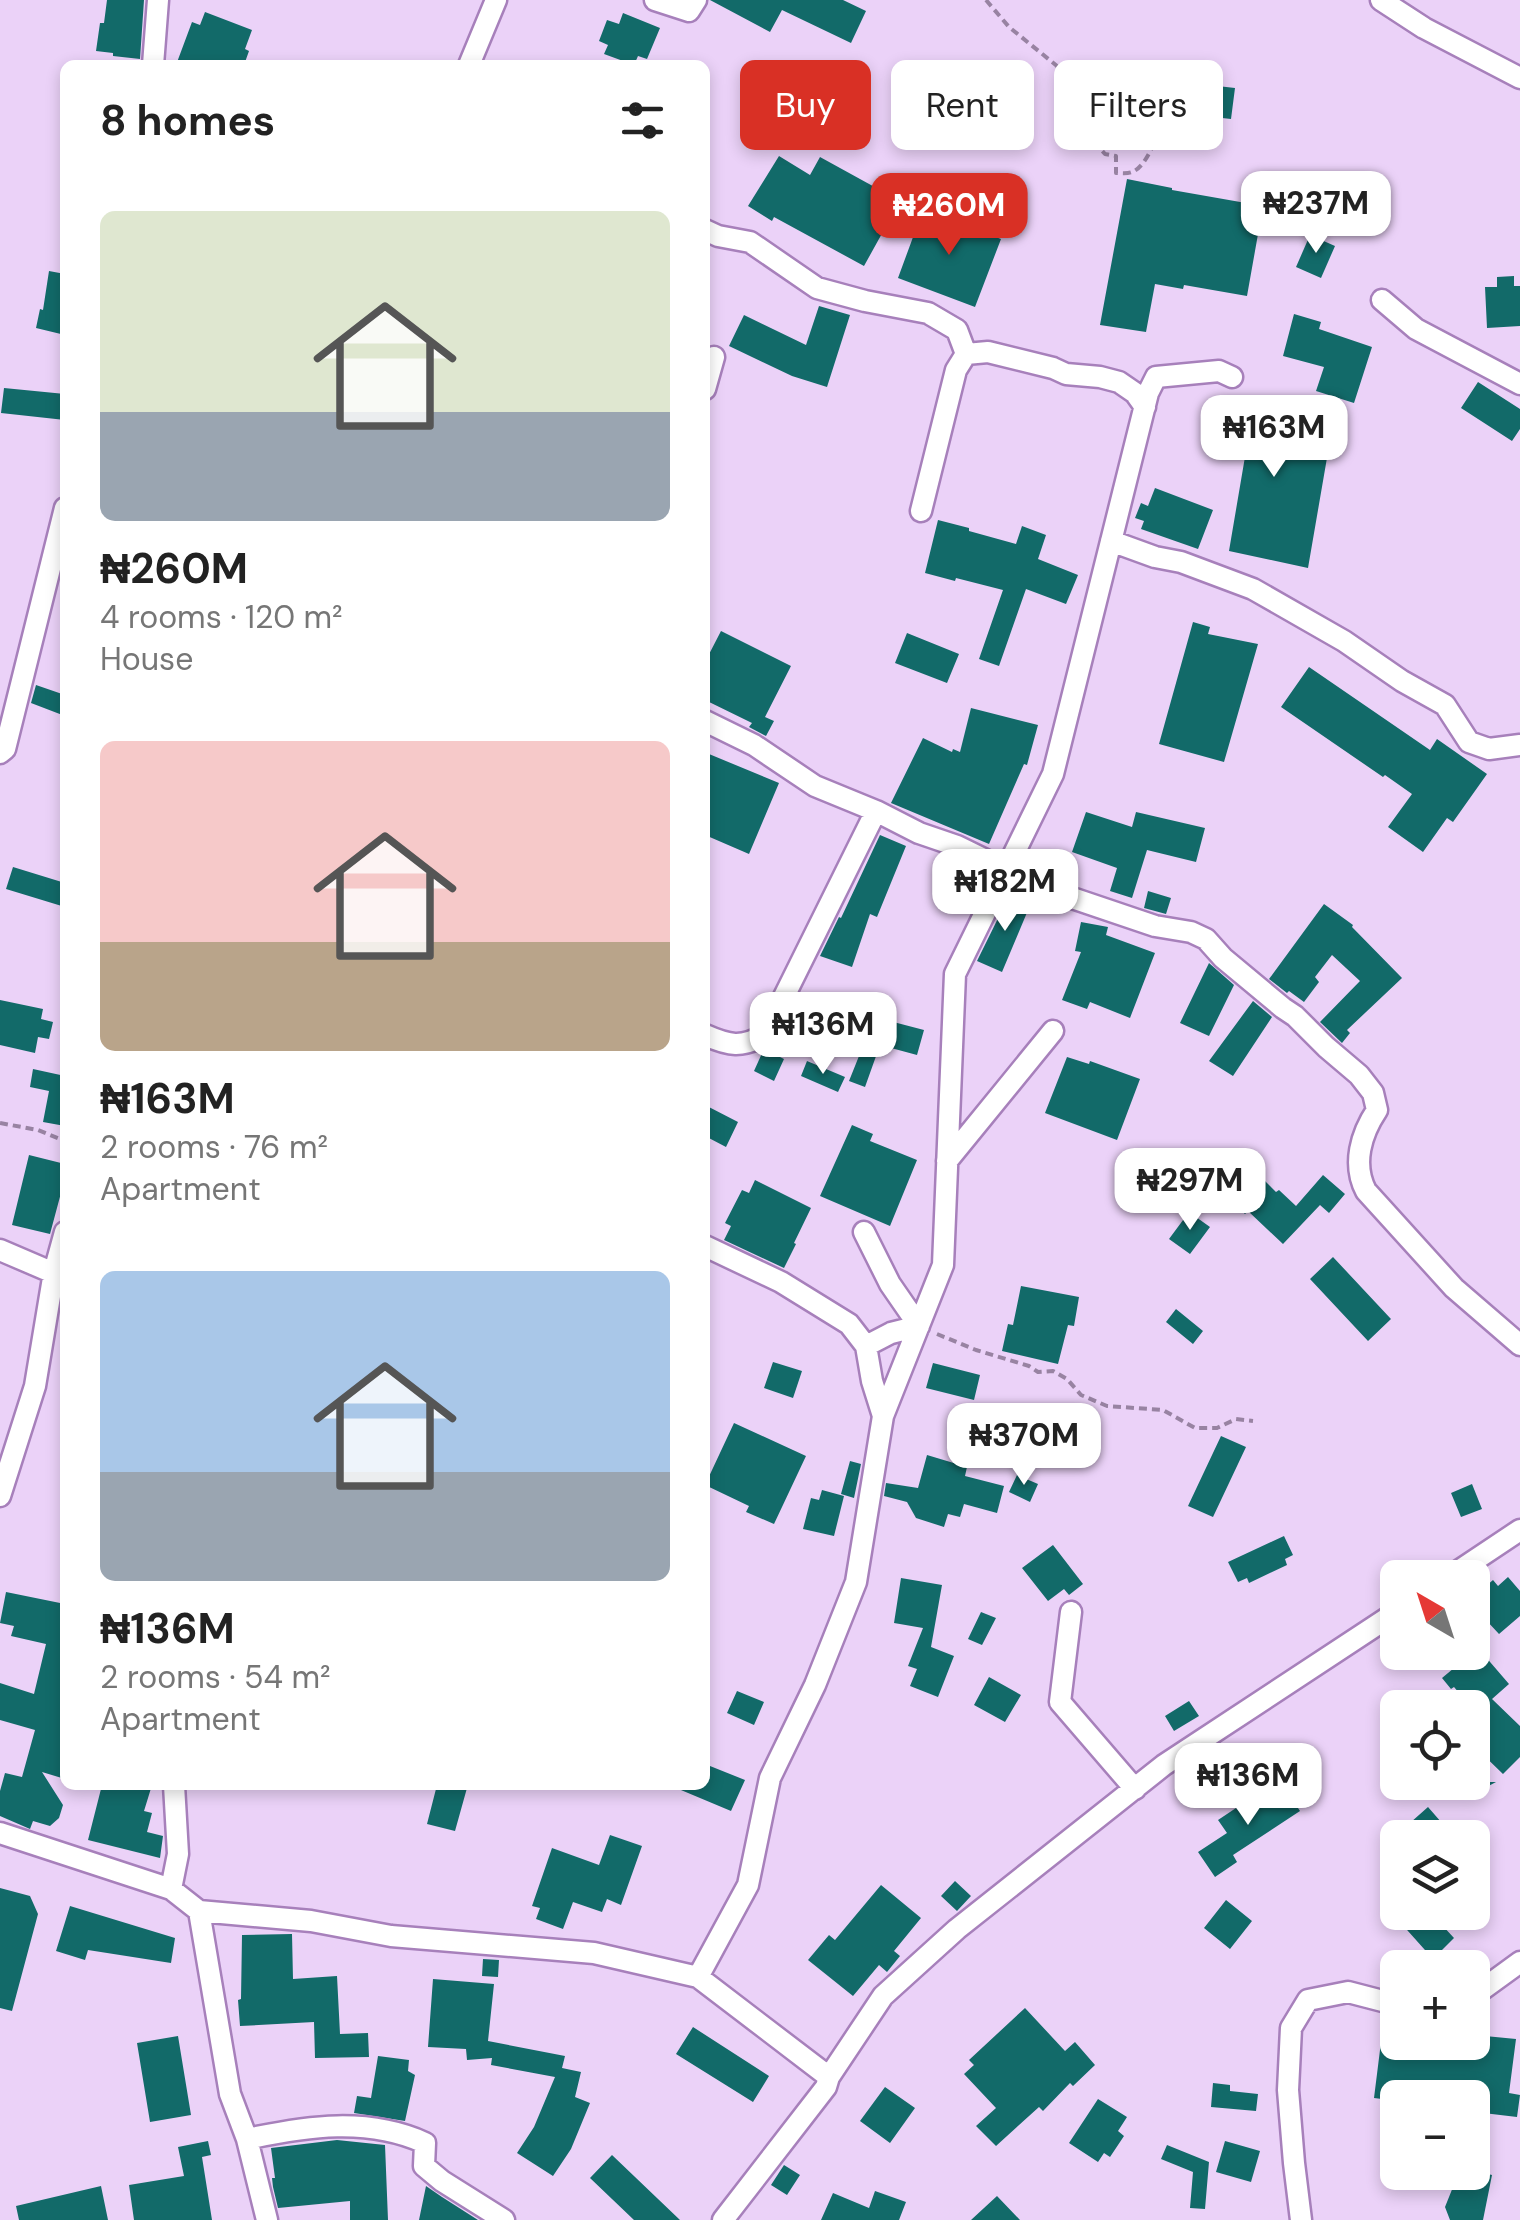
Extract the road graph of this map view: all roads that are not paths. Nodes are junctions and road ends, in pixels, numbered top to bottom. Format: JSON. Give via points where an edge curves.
{"nodes":[{"id":1,"x":158,"y":0,"type":"edge"},
{"id":2,"x":496,"y":0,"type":"edge"},
{"id":3,"x":656,"y":0,"type":"edge"},
{"id":4,"x":696,"y":0,"type":"edge"},
{"id":5,"x":1382,"y":0,"type":"edge"},
{"id":6,"x":153,"y":60,"type":"edge"},
{"id":7,"x":472,"y":60,"type":"edge"},
{"id":8,"x":1520,"y":78,"type":"edge"},
{"id":9,"x":710,"y":232,"type":"edge"},
{"id":10,"x":1382,"y":300,"type":"dead end"},
{"id":11,"x":966,"y":354,"type":"junction"},
{"id":12,"x":714,"y":357,"type":"dead end"},
{"id":13,"x":710,"y":371,"type":"edge"},
{"id":14,"x":1232,"y":377,"type":"dead end"},
{"id":15,"x":1520,"y":384,"type":"edge"},
{"id":16,"x":1145,"y":407,"type":"junction"},
{"id":17,"x":921,"y":512,"type":"dead end"},
{"id":18,"x":60,"y":528,"type":"edge"},
{"id":19,"x":1112,"y":542,"type":"junction"},
{"id":20,"x":710,"y":723,"type":"edge"},
{"id":21,"x":1520,"y":745,"type":"edge"},
{"id":22,"x":0,"y":753,"type":"edge"},
{"id":23,"x":876,"y":811,"type":"junction"},
{"id":24,"x":1006,"y":870,"type":"junction"},
{"id":25,"x":1053,"y":1031,"type":"dead end"},
{"id":26,"x":710,"y":1036,"type":"edge"},
{"id":27,"x":947,"y":1162,"type":"junction"},
{"id":28,"x":864,"y":1232,"type":"dead end"},
{"id":29,"x":710,"y":1248,"type":"edge"},
{"id":30,"x":0,"y":1250,"type":"edge"},
{"id":31,"x":59,"y":1275,"type":"edge"},
{"id":32,"x":919,"y":1326,"type":"junction"},
{"id":33,"x":866,"y":1346,"type":"junction"},
{"id":34,"x":1520,"y":1346,"type":"edge"},
{"id":35,"x":883,"y":1416,"type":"junction"},
{"id":36,"x":0,"y":1496,"type":"edge"},
{"id":37,"x":1520,"y":1530,"type":"edge"},
{"id":38,"x":1475,"y":1560,"type":"edge"},
{"id":39,"x":1071,"y":1612,"type":"dead end"},
{"id":40,"x":1380,"y":1623,"type":"edge"},
{"id":41,"x":1135,"y":1789,"type":"junction"},
{"id":42,"x":174,"y":1790,"type":"edge"},
{"id":43,"x":0,"y":1833,"type":"edge"},
{"id":44,"x":171,"y":1889,"type":"junction"},
{"id":45,"x":199,"y":1911,"type":"junction"},
{"id":46,"x":1520,"y":1962,"type":"edge"},
{"id":47,"x":698,"y":1977,"type":"junction"},
{"id":48,"x":1490,"y":1984,"type":"edge"},
{"id":49,"x":1380,"y":2000,"type":"edge"},
{"id":50,"x":829,"y":2077,"type":"junction"},
{"id":51,"x":248,"y":2139,"type":"junction"},
{"id":52,"x":267,"y":2220,"type":"edge"},
{"id":53,"x":504,"y":2220,"type":"edge"},
{"id":54,"x":724,"y":2220,"type":"edge"},
{"id":55,"x":1302,"y":2220,"type":"edge"}],
"edges":[{"from":1,"to":6,"type":"street"},
{"from":2,"to":7,"type":"street"},
{"from":3,"to":4,"type":"street","via":[[690,11]]},
{"from":5,"to":8,"type":"street"},
{"from":9,"to":11,"type":"street","via":[[750,242],[817,288],[928,313],[956,330]]},
{"from":10,"to":15,"type":"street","via":[[1416,329]]},
{"from":11,"to":16,"type":"street","via":[[988,352],[1119,382]]},
{"from":11,"to":17,"type":"street","via":[[956,370]]},
{"from":12,"to":13,"type":"street"},
{"from":14,"to":16,"type":"street","via":[[1220,372],[1156,378]]},
{"from":16,"to":19,"type":"street"},
{"from":18,"to":22,"type":"street"},
{"from":19,"to":21,"type":"street","via":[[1253,590],[1446,705],[1469,742],[1489,749]]},
{"from":19,"to":24,"type":"street","via":[[1052,774]]},
{"from":20,"to":23,"type":"street","via":[[814,786]]},
{"from":23,"to":24,"type":"street"},
{"from":23,"to":26,"type":"street","via":[[765,1035],[746,1045]]},
{"from":24,"to":27,"type":"street","via":[[955,974]]},
{"from":24,"to":34,"type":"street","via":[[1019,880],[1206,939],[1359,1074],[1377,1110],[1366,1127],[1358,1177],[1454,1288]]},
{"from":25,"to":27,"type":"street"},
{"from":27,"to":32,"type":"street","via":[[943,1264]]},
{"from":28,"to":32,"type":"street"},
{"from":29,"to":33,"type":"street","via":[[849,1324]]},
{"from":30,"to":31,"type":"street"},
{"from":31,"to":36,"type":"street"},
{"from":32,"to":33,"type":"street"},
{"from":32,"to":35,"type":"street"},
{"from":33,"to":35,"type":"street"},
{"from":35,"to":47,"type":"street","via":[[856,1582],[770,1778],[748,1885]]},
{"from":37,"to":38,"type":"street"},
{"from":39,"to":41,"type":"street","via":[[1060,1702]]},
{"from":40,"to":41,"type":"street"},
{"from":41,"to":50,"type":"street","via":[[883,1996]]},
{"from":42,"to":44,"type":"street","via":[[178,1854]]},
{"from":43,"to":44,"type":"street"},
{"from":44,"to":45,"type":"street"},
{"from":45,"to":47,"type":"street","via":[[594,1953]]},
{"from":45,"to":51,"type":"street","via":[[230,2094]]},
{"from":46,"to":48,"type":"street"},
{"from":47,"to":50,"type":"street"},
{"from":49,"to":55,"type":"street","via":[[1348,1992],[1308,2000],[1290,2028],[1288,2090]]},
{"from":50,"to":54,"type":"street"},
{"from":51,"to":52,"type":"street"},
{"from":51,"to":53,"type":"street","via":[[332,2126],[400,2132],[425,2143],[424,2166],[442,2182]]}]}
